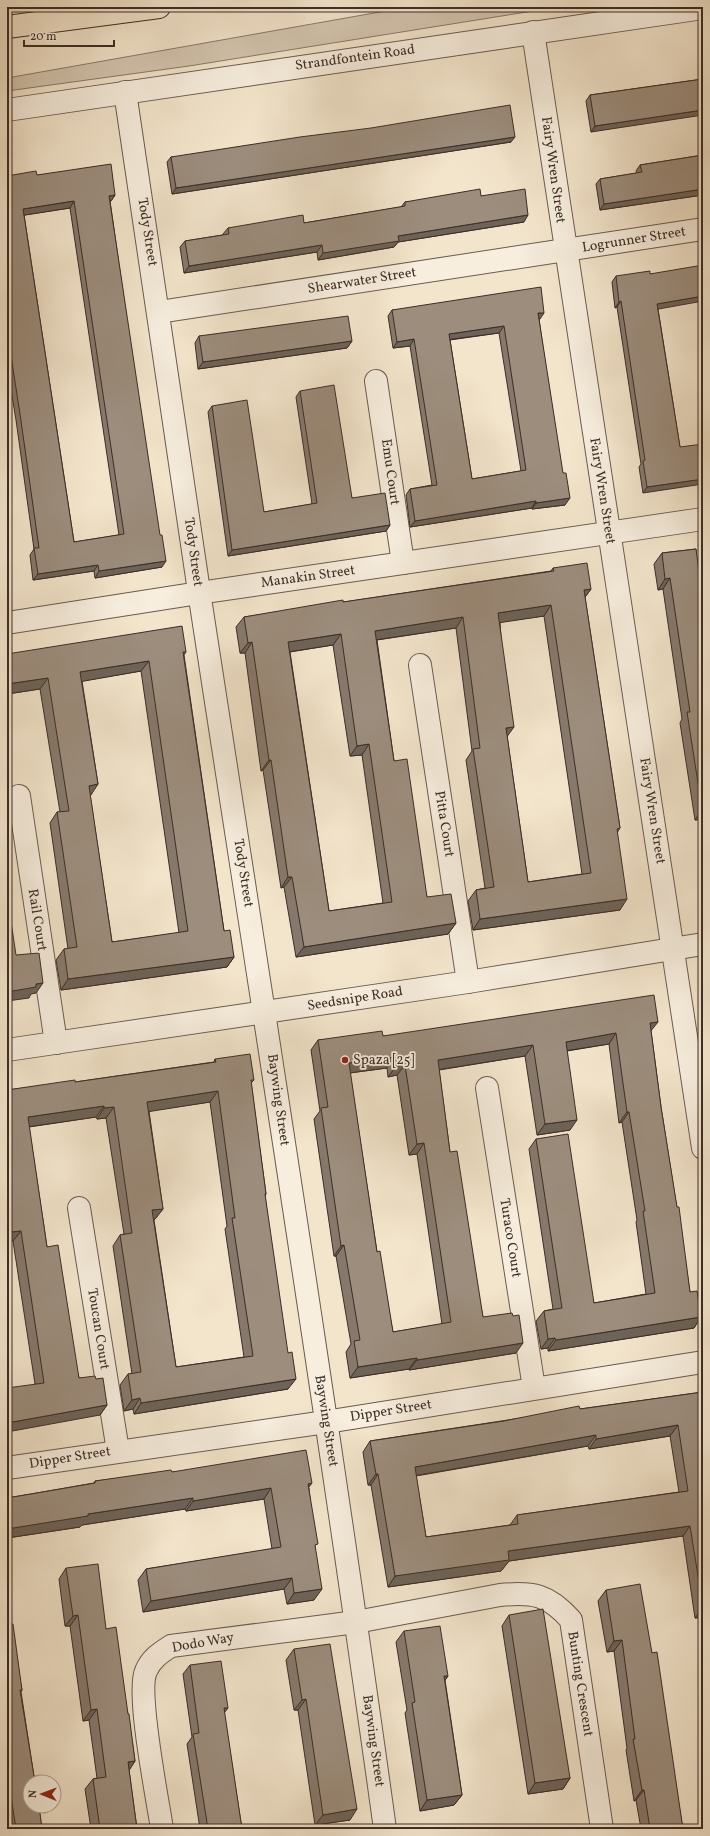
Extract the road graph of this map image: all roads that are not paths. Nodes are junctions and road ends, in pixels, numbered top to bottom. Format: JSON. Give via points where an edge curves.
{"nodes":[{"id":1,"x":159,"y":7,"type":"edge"},
{"id":2,"x":703,"y":8,"type":"edge"},
{"id":3,"x":7,"y":27,"type":"edge"},
{"id":4,"x":533,"y":32,"type":"junction"},
{"id":5,"x":125,"y":92,"type":"junction"},
{"id":6,"x":7,"y":110,"type":"edge"},
{"id":7,"x":703,"y":229,"type":"edge"},
{"id":8,"x":565,"y":250,"type":"junction"},
{"id":9,"x":159,"y":312,"type":"junction"},
{"id":10,"x":376,"y":380,"type":"dead end"},
{"id":11,"x":703,"y":519,"type":"edge"},
{"id":12,"x":609,"y":534,"type":"junction"},
{"id":13,"x":403,"y":563,"type":"junction"},
{"id":14,"x":199,"y":593,"type":"junction"},
{"id":15,"x":8,"y":618,"type":"edge"},
{"id":16,"x":420,"y":665,"type":"dead end"},
{"id":17,"x":19,"y":796,"type":"dead end"},
{"id":18,"x":703,"y":944,"type":"edge"},
{"id":19,"x":674,"y":949,"type":"junction"},
{"id":20,"x":468,"y":982,"type":"junction"},
{"id":21,"x":264,"y":1013,"type":"junction"},
{"id":22,"x":56,"y":1043,"type":"junction"},
{"id":23,"x":7,"y":1050,"type":"edge"},
{"id":24,"x":486,"y":1088,"type":"dead end"},
{"id":25,"x":703,"y":1148,"type":"edge"},
{"id":26,"x":79,"y":1208,"type":"dead end"},
{"id":27,"x":703,"y":1362,"type":"edge"},
{"id":28,"x":534,"y":1388,"type":"junction"},
{"id":29,"x":326,"y":1422,"type":"junction"},
{"id":30,"x":118,"y":1451,"type":"junction"},
{"id":31,"x":7,"y":1468,"type":"edge"},
{"id":32,"x":356,"y":1622,"type":"junction"},
{"id":33,"x":162,"y":1829,"type":"edge"},
{"id":34,"x":385,"y":1829,"type":"edge"},
{"id":35,"x":602,"y":1829,"type":"edge"}],
"edges":[{"from":1,"to":3,"type":"main road"},
{"from":2,"to":4,"type":"street","name":"Strandfontein Road"},
{"from":4,"to":5,"type":"street","name":"Strandfontein Road"},
{"from":4,"to":8,"type":"street","name":"Fairy Wren Street"},
{"from":5,"to":6,"type":"street","name":"Strandfontein Road"},
{"from":5,"to":9,"type":"street","name":"Tody Street"},
{"from":7,"to":8,"type":"street","name":"Logrunner Street"},
{"from":8,"to":9,"type":"street","name":"Shearwater Street"},
{"from":8,"to":12,"type":"street","name":"Fairy Wren Street"},
{"from":9,"to":14,"type":"street","name":"Tody Street"},
{"from":10,"to":13,"type":"street","name":"Emu Court"},
{"from":11,"to":12,"type":"street","name":"Manakin Street"},
{"from":12,"to":13,"type":"street","name":"Manakin Street"},
{"from":12,"to":19,"type":"street","name":"Fairy Wren Street"},
{"from":13,"to":14,"type":"street","name":"Manakin Street"},
{"from":14,"to":15,"type":"street","name":"Manakin Street"},
{"from":14,"to":21,"type":"street","name":"Tody Street"},
{"from":16,"to":20,"type":"street","name":"Pitta Court"},
{"from":17,"to":22,"type":"street","name":"Rail Court"},
{"from":18,"to":19,"type":"street","name":"Seedsnipe Road"},
{"from":19,"to":20,"type":"street","name":"Seedsnipe Road"},
{"from":19,"to":25,"type":"street","name":"Fairy Wren Street"},
{"from":20,"to":21,"type":"street","name":"Seedsnipe Road"},
{"from":21,"to":22,"type":"street","name":"Seedsnipe Road"},
{"from":21,"to":29,"type":"street","name":"Baywing Street"},
{"from":22,"to":23,"type":"street","name":"Seedsnipe Road"},
{"from":24,"to":28,"type":"street","name":"Turaco Court"},
{"from":26,"to":30,"type":"street","name":"Toucan Court"},
{"from":27,"to":28,"type":"street","name":"Dipper Street"},
{"from":28,"to":29,"type":"street","name":"Dipper Street"},
{"from":29,"to":30,"type":"street","name":"Dipper Street"},
{"from":29,"to":32,"type":"street","name":"Baywing Street"},
{"from":30,"to":31,"type":"street","name":"Dipper Street"},
{"from":32,"to":33,"type":"street","name":"Dodo Way","via":[[171,1646],[156,1656],[145,1672],[143,1684]]},
{"from":32,"to":34,"type":"street","name":"Baywing Street"},
{"from":32,"to":35,"type":"street","name":"Bunting Crescent","via":[[500,1595],[524,1593],[541,1597],[558,1606],[571,1620]]}]}
